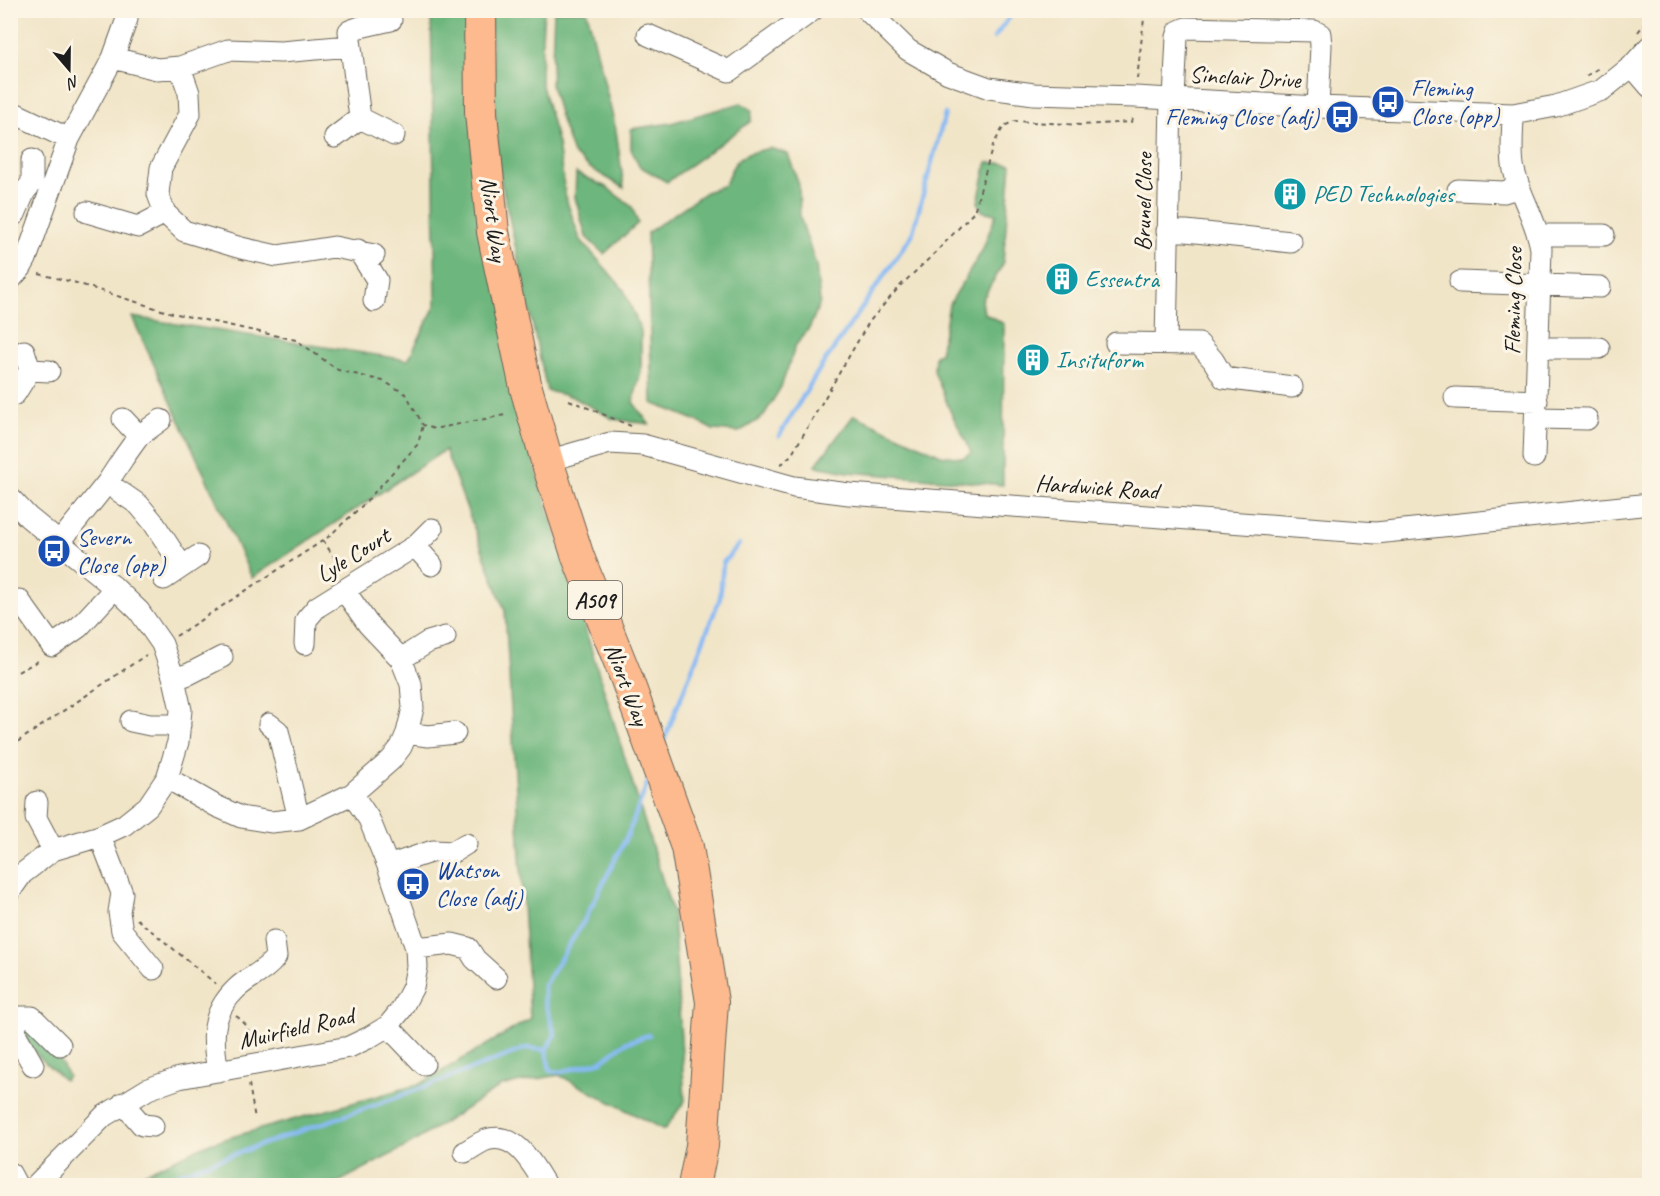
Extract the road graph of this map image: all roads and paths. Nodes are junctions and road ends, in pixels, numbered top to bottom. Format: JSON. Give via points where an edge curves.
{"nodes":[{"id":1,"x":126,"y":10,"type":"edge"},
{"id":2,"x":480,"y":10,"type":"edge"},
{"id":3,"x":813,"y":10,"type":"edge"},
{"id":4,"x":867,"y":10,"type":"edge"},
{"id":5,"x":1145,"y":10,"type":"edge"},
{"id":6,"x":1650,"y":17,"type":"edge"},
{"id":7,"x":391,"y":20,"type":"dead end"},
{"id":8,"x":648,"y":35,"type":"dead end"},
{"id":9,"x":350,"y":39,"type":"junction"},
{"id":10,"x":1643,"y":40,"type":"edge"},
{"id":11,"x":113,"y":58,"type":"junction"},
{"id":12,"x":1603,"y":65,"type":"dead end"},
{"id":13,"x":1632,"y":66,"type":"junction"},
{"id":14,"x":180,"y":67,"type":"junction"},
{"id":15,"x":1585,"y":77,"type":"dead end"},
{"id":16,"x":1650,"y":87,"type":"edge"},
{"id":17,"x":1135,"y":97,"type":"junction"},
{"id":18,"x":1172,"y":99,"type":"junction"},
{"id":19,"x":1318,"y":107,"type":"junction"},
{"id":20,"x":10,"y":111,"type":"edge"},
{"id":21,"x":1513,"y":114,"type":"junction"},
{"id":22,"x":360,"y":118,"type":"junction"},
{"id":23,"x":394,"y":135,"type":"dead end"},
{"id":24,"x":335,"y":137,"type":"dead end"},
{"id":25,"x":69,"y":139,"type":"junction"},
{"id":26,"x":32,"y":160,"type":"dead end"},
{"id":27,"x":41,"y":186,"type":"junction"},
{"id":28,"x":1519,"y":187,"type":"junction"},
{"id":29,"x":1458,"y":190,"type":"dead end"},
{"id":30,"x":87,"y":212,"type":"dead end"},
{"id":31,"x":15,"y":213,"type":"dead end"},
{"id":32,"x":165,"y":213,"type":"junction"},
{"id":33,"x":1167,"y":231,"type":"junction"},
{"id":34,"x":1604,"y":235,"type":"dead end"},
{"id":35,"x":1539,"y":236,"type":"junction"},
{"id":36,"x":1291,"y":242,"type":"dead end"},
{"id":37,"x":366,"y":253,"type":"junction"},
{"id":38,"x":352,"y":272,"type":"dead end"},
{"id":39,"x":16,"y":274,"type":"edge"},
{"id":40,"x":1460,"y":282,"type":"dead end"},
{"id":41,"x":1539,"y":285,"type":"junction"},
{"id":42,"x":1600,"y":286,"type":"dead end"},
{"id":43,"x":374,"y":301,"type":"dead end"},
{"id":44,"x":1116,"y":343,"type":"dead end"},
{"id":45,"x":1166,"y":343,"type":"junction"},
{"id":46,"x":1538,"y":348,"type":"junction"},
{"id":47,"x":1599,"y":348,"type":"dead end"},
{"id":48,"x":34,"y":364,"type":"dead end"},
{"id":49,"x":1292,"y":387,"type":"dead end"},
{"id":50,"x":10,"y":396,"type":"edge"},
{"id":51,"x":1455,"y":398,"type":"dead end"},
{"id":52,"x":569,"y":400,"type":"dead end"},
{"id":53,"x":1537,"y":409,"type":"junction"},
{"id":54,"x":505,"y":415,"type":"dead end"},
{"id":55,"x":123,"y":419,"type":"dead end"},
{"id":56,"x":1587,"y":419,"type":"dead end"},
{"id":57,"x":161,"y":420,"type":"dead end"},
{"id":58,"x":423,"y":426,"type":"junction"},
{"id":59,"x":634,"y":428,"type":"dead end"},
{"id":60,"x":140,"y":436,"type":"junction"},
{"id":61,"x":1534,"y":457,"type":"dead end"},
{"id":62,"x":547,"y":461,"type":"junction"},
{"id":63,"x":773,"y":465,"type":"dead end"},
{"id":64,"x":107,"y":483,"type":"junction"},
{"id":65,"x":10,"y":498,"type":"edge"},
{"id":66,"x":1650,"y":504,"type":"edge"},
{"id":67,"x":432,"y":529,"type":"dead end"},
{"id":68,"x":323,"y":540,"type":"junction"},
{"id":69,"x":59,"y":543,"type":"junction"},
{"id":70,"x":415,"y":546,"type":"junction"},
{"id":71,"x":432,"y":565,"type":"dead end"},
{"id":72,"x":164,"y":579,"type":"dead end"},
{"id":73,"x":115,"y":588,"type":"junction"},
{"id":74,"x":348,"y":588,"type":"junction"},
{"id":75,"x":19,"y":600,"type":"dead end"},
{"id":76,"x":445,"y":637,"type":"dead end"},
{"id":77,"x":46,"y":638,"type":"junction"},
{"id":78,"x":162,"y":644,"type":"junction"},
{"id":79,"x":305,"y":644,"type":"dead end"},
{"id":80,"x":222,"y":657,"type":"dead end"},
{"id":81,"x":401,"y":659,"type":"junction"},
{"id":82,"x":10,"y":676,"type":"edge"},
{"id":83,"x":174,"y":679,"type":"junction"},
{"id":84,"x":131,"y":721,"type":"dead end"},
{"id":85,"x":269,"y":724,"type":"dead end"},
{"id":86,"x":180,"y":725,"type":"junction"},
{"id":87,"x":407,"y":733,"type":"junction"},
{"id":88,"x":455,"y":733,"type":"dead end"},
{"id":89,"x":10,"y":747,"type":"edge"},
{"id":90,"x":167,"y":778,"type":"junction"},
{"id":91,"x":352,"y":794,"type":"junction"},
{"id":92,"x":36,"y":802,"type":"dead end"},
{"id":93,"x":299,"y":819,"type":"junction"},
{"id":94,"x":100,"y":836,"type":"junction"},
{"id":95,"x":466,"y":844,"type":"dead end"},
{"id":96,"x":53,"y":850,"type":"junction"},
{"id":97,"x":388,"y":866,"type":"junction"},
{"id":98,"x":10,"y":891,"type":"edge"},
{"id":99,"x":274,"y":941,"type":"dead end"},
{"id":100,"x":416,"y":948,"type":"junction"},
{"id":101,"x":153,"y":969,"type":"dead end"},
{"id":102,"x":496,"y":978,"type":"dead end"},
{"id":103,"x":13,"y":1016,"type":"edge"},
{"id":104,"x":388,"y":1026,"type":"junction"},
{"id":105,"x":60,"y":1045,"type":"dead end"},
{"id":106,"x":424,"y":1064,"type":"dead end"},
{"id":107,"x":33,"y":1065,"type":"dead end"},
{"id":108,"x":218,"y":1071,"type":"junction"},
{"id":109,"x":123,"y":1102,"type":"junction"},
{"id":110,"x":153,"y":1126,"type":"dead end"},
{"id":111,"x":465,"y":1152,"type":"dead end"},
{"id":112,"x":12,"y":1165,"type":"edge"},
{"id":113,"x":541,"y":1178,"type":"edge"},
{"id":114,"x":17,"y":1185,"type":"edge"},
{"id":115,"x":35,"y":1185,"type":"edge"},
{"id":116,"x":694,"y":1185,"type":"edge"}],
"edges":[{"from":1,"to":11,"type":"street","via":[[127,20]]},
{"from":2,"to":62,"type":"highway","name":"Niort Way","number":"A509","via":[[481,113],[493,232],[526,388]]},
{"from":3,"to":8,"type":"street","via":[[729,71]]},
{"from":4,"to":17,"type":"street","name":"Sinclair Drive","via":[[908,50],[948,73],[989,88],[1034,94]]},
{"from":5,"to":17,"type":"path"},
{"from":6,"to":10,"type":"path"},
{"from":7,"to":9,"type":"street","via":[[360,27]]},
{"from":9,"to":14,"type":"street","via":[[281,52],[228,50]]},
{"from":9,"to":22,"type":"street"},
{"from":10,"to":13,"type":"street","name":"Sinclair Drive"},
{"from":11,"to":14,"type":"street","via":[[157,69]]},
{"from":11,"to":25,"type":"street"},
{"from":12,"to":15,"type":"path"},
{"from":13,"to":16,"type":"street"},
{"from":13,"to":21,"type":"street","name":"Sinclair Drive","via":[[1602,90],[1556,106]]},
{"from":14,"to":32,"type":"street","via":[[189,93],[190,114],[161,168],[158,194]]},
{"from":17,"to":18,"type":"street","name":"Sinclair Drive"},
{"from":17,"to":63,"type":"path","via":[[1135,116],[1131,122],[1082,125],[1015,121],[1004,126],[993,145],[974,212],[869,322],[792,454],[783,464]]},
{"from":18,"to":19,"type":"street","name":"Sinclair Drive"},
{"from":18,"to":19,"type":"street","name":"Brunel Close","via":[[1179,31],[1186,28],[1314,32],[1320,34],[1321,46]]},
{"from":18,"to":33,"type":"street","name":"Brunel Close"},
{"from":19,"to":21,"type":"street","name":"Sinclair Drive"},
{"from":20,"to":25,"type":"street"},
{"from":21,"to":28,"type":"street","name":"Fleming Close","via":[[1513,167]]},
{"from":22,"to":23,"type":"street"},
{"from":22,"to":24,"type":"street"},
{"from":25,"to":27,"type":"street"},
{"from":26,"to":27,"type":"street"},
{"from":27,"to":31,"type":"street","via":[[25,191]]},
{"from":27,"to":39,"type":"street","via":[[26,259]]},
{"from":28,"to":29,"type":"street","via":[[1504,192]]},
{"from":28,"to":35,"type":"street","name":"Fleming Close"},
{"from":30,"to":32,"type":"street","via":[[138,227]]},
{"from":32,"to":37,"type":"street","via":[[184,231],[277,256],[334,247]]},
{"from":33,"to":36,"type":"street"},
{"from":33,"to":45,"type":"street","name":"Brunel Close"},
{"from":34,"to":35,"type":"street"},
{"from":35,"to":41,"type":"street","name":"Fleming Close"},
{"from":37,"to":38,"type":"street"},
{"from":37,"to":43,"type":"street","via":[[377,280]]},
{"from":39,"to":58,"type":"path","via":[[296,340],[338,370],[383,381],[406,394]]},
{"from":40,"to":41,"type":"street"},
{"from":41,"to":42,"type":"street"},
{"from":41,"to":46,"type":"street","name":"Fleming Close"},
{"from":44,"to":45,"type":"street"},
{"from":45,"to":49,"type":"street","via":[[1199,344],[1224,378]]},
{"from":46,"to":47,"type":"street"},
{"from":46,"to":53,"type":"street","name":"Fleming Close"},
{"from":48,"to":50,"type":"street"},
{"from":51,"to":53,"type":"street"},
{"from":52,"to":59,"type":"path"},
{"from":53,"to":56,"type":"street"},
{"from":53,"to":61,"type":"street","name":"Fleming Close"},
{"from":54,"to":58,"type":"path","via":[[434,429]]},
{"from":55,"to":60,"type":"street"},
{"from":57,"to":60,"type":"street"},
{"from":58,"to":68,"type":"path","via":[[418,444],[364,504]]},
{"from":60,"to":64,"type":"street"},
{"from":62,"to":66,"type":"street","name":"Hardwick Road","via":[[610,443],[643,445],[794,487],[849,494],[1376,533]]},
{"from":62,"to":116,"type":"highway","name":"Niort Way","number":"A509","via":[[578,557],[687,847],[712,1002],[702,1146]]},
{"from":64,"to":69,"type":"street"},
{"from":64,"to":72,"type":"street","via":[[138,505],[190,561]]},
{"from":65,"to":69,"type":"street"},
{"from":67,"to":70,"type":"street","name":"Lyle Court"},
{"from":68,"to":74,"type":"path"},
{"from":68,"to":78,"type":"path"},
{"from":69,"to":73,"type":"street"},
{"from":70,"to":71,"type":"street","name":"Lyle Court"},
{"from":70,"to":74,"type":"street","name":"Lyle Court"},
{"from":73,"to":77,"type":"street","via":[[79,627]]},
{"from":73,"to":78,"type":"street","via":[[139,611]]},
{"from":74,"to":79,"type":"street","name":"Lyle Court","via":[[317,607],[306,620]]},
{"from":74,"to":81,"type":"street","via":[[368,624]]},
{"from":75,"to":77,"type":"street"},
{"from":76,"to":81,"type":"street","via":[[428,642]]},
{"from":77,"to":82,"type":"path","via":[[42,659]]},
{"from":78,"to":83,"type":"street"},
{"from":78,"to":89,"type":"path"},
{"from":80,"to":83,"type":"street"},
{"from":81,"to":87,"type":"street","via":[[411,684],[414,708]]},
{"from":83,"to":86,"type":"street"},
{"from":84,"to":86,"type":"street"},
{"from":85,"to":93,"type":"street","via":[[278,731]]},
{"from":86,"to":90,"type":"street"},
{"from":87,"to":88,"type":"street"},
{"from":87,"to":91,"type":"street","via":[[391,760]]},
{"from":90,"to":93,"type":"street","via":[[241,817],[272,822]]},
{"from":90,"to":94,"type":"street","via":[[148,806],[124,825]]},
{"from":91,"to":93,"type":"street"},
{"from":91,"to":97,"type":"street","name":"Muirfield Road","via":[[369,819]]},
{"from":92,"to":96,"type":"street","via":[[36,818]]},
{"from":94,"to":96,"type":"street"},
{"from":94,"to":101,"type":"street","via":[[122,893],[118,912],[122,931]]},
{"from":95,"to":97,"type":"street","via":[[453,852],[433,851]]},
{"from":96,"to":98,"type":"street","via":[[22,874]]},
{"from":97,"to":100,"type":"street","name":"Muirfield Road"},
{"from":99,"to":108,"type":"street","via":[[276,957],[268,967],[236,988],[217,1016],[213,1032]]},
{"from":100,"to":102,"type":"street","via":[[452,944],[468,948]]},
{"from":100,"to":104,"type":"street","name":"Muirfield Road","via":[[413,987]]},
{"from":103,"to":105,"type":"street","via":[[32,1017]]},
{"from":103,"to":107,"type":"street","via":[[16,1035]]},
{"from":104,"to":106,"type":"street"},
{"from":104,"to":108,"type":"street","name":"Muirfield Road","via":[[349,1047]]},
{"from":108,"to":109,"type":"street","name":"Muirfield Road","via":[[179,1078]]},
{"from":109,"to":110,"type":"street","via":[[142,1125]]},
{"from":109,"to":115,"type":"street","name":"Muirfield Road"},
{"from":111,"to":113,"type":"street","via":[[487,1140],[502,1138],[526,1155]]},
{"from":112,"to":114,"type":"street"}]}
